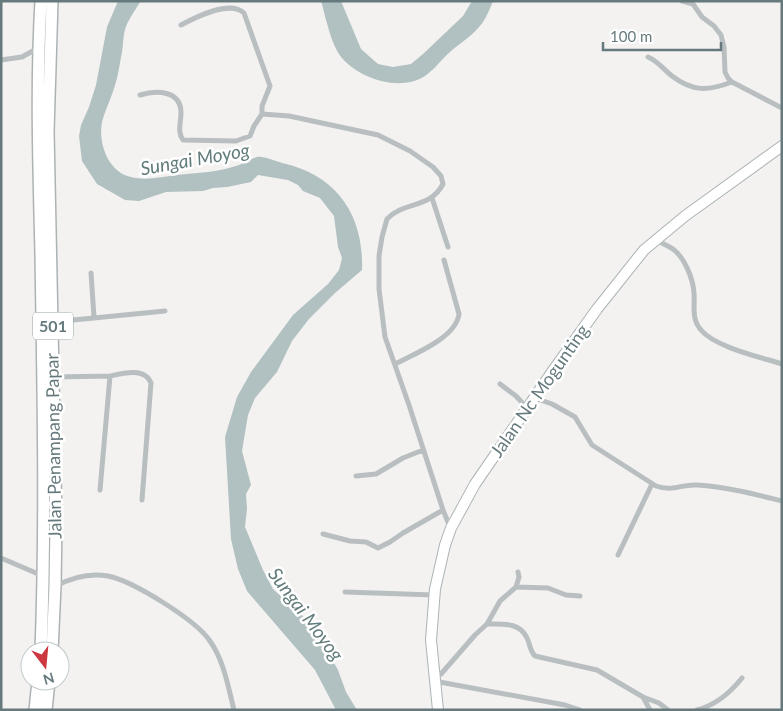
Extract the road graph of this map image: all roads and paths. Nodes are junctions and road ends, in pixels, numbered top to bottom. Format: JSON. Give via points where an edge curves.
{"nodes":[{"id":1,"x":41,"y":1,"type":"edge"},
{"id":2,"x":52,"y":1,"type":"edge"},
{"id":3,"x":682,"y":1,"type":"edge"},
{"id":4,"x":182,"y":25,"type":"dead end"},
{"id":5,"x":39,"y":48,"type":"junction"},
{"id":6,"x":648,"y":57,"type":"dead end"},
{"id":7,"x":1,"y":60,"type":"edge"},
{"id":8,"x":732,"y":82,"type":"junction"},
{"id":9,"x":140,"y":95,"type":"dead end"},
{"id":10,"x":782,"y":108,"type":"edge"},
{"id":11,"x":262,"y":114,"type":"junction"},
{"id":12,"x":782,"y":146,"type":"edge"},
{"id":13,"x":432,"y":198,"type":"junction"},
{"id":14,"x":656,"y":240,"type":"junction"},
{"id":15,"x":448,"y":247,"type":"dead end"},
{"id":16,"x":444,"y":260,"type":"dead end"},
{"id":17,"x":91,"y":273,"type":"dead end"},
{"id":18,"x":165,"y":311,"type":"dead end"},
{"id":19,"x":94,"y":317,"type":"junction"},
{"id":20,"x":53,"y":322,"type":"junction"},
{"id":21,"x":395,"y":364,"type":"junction"},
{"id":22,"x":782,"y":364,"type":"edge"},
{"id":23,"x":110,"y":376,"type":"junction"},
{"id":24,"x":54,"y":377,"type":"junction"},
{"id":25,"x":500,"y":384,"type":"dead end"},
{"id":26,"x":535,"y":398,"type":"junction"},
{"id":27,"x":527,"y":408,"type":"junction"},
{"id":28,"x":423,"y":450,"type":"junction"},
{"id":29,"x":356,"y":476,"type":"dead end"},
{"id":30,"x":652,"y":484,"type":"junction"},
{"id":31,"x":100,"y":490,"type":"dead end"},
{"id":32,"x":142,"y":500,"type":"dead end"},
{"id":33,"x":782,"y":501,"type":"edge"},
{"id":34,"x":443,"y":510,"type":"junction"},
{"id":35,"x":451,"y":528,"type":"junction"},
{"id":36,"x":323,"y":534,"type":"dead end"},
{"id":37,"x":618,"y":555,"type":"dead end"},
{"id":38,"x":1,"y":558,"type":"edge"},
{"id":39,"x":518,"y":572,"type":"dead end"},
{"id":40,"x":44,"y":576,"type":"junction"},
{"id":41,"x":55,"y":586,"type":"junction"},
{"id":42,"x":516,"y":587,"type":"junction"},
{"id":43,"x":345,"y":592,"type":"dead end"},
{"id":44,"x":434,"y":595,"type":"junction"},
{"id":45,"x":580,"y":596,"type":"dead end"},
{"id":46,"x":487,"y":624,"type":"junction"},
{"id":47,"x":41,"y":641,"type":"edge"},
{"id":48,"x":52,"y":641,"type":"edge"},
{"id":49,"x":742,"y":678,"type":"dead end"},
{"id":50,"x":434,"y":679,"type":"junction"},
{"id":51,"x":37,"y":691,"type":"edge"},
{"id":52,"x":48,"y":691,"type":"edge"},
{"id":53,"x":643,"y":697,"type":"junction"},
{"id":54,"x":715,"y":707,"type":"edge"},
{"id":55,"x":35,"y":710,"type":"edge"},
{"id":56,"x":46,"y":710,"type":"edge"},
{"id":57,"x":234,"y":710,"type":"edge"},
{"id":58,"x":438,"y":710,"type":"edge"},
{"id":59,"x":580,"y":710,"type":"edge"},
{"id":60,"x":650,"y":710,"type":"edge"},
{"id":61,"x":668,"y":710,"type":"edge"},
{"id":62,"x":697,"y":710,"type":"edge"}],
"edges":[{"from":1,"to":5,"type":"main road","name":"Jalan Penampang Papar","number":"501"},
{"from":2,"to":20,"type":"main road","name":"Jalan Penampang Papar","number":"501","via":[[48,131]]},
{"from":3,"to":8,"type":"street","via":[[693,4],[721,35],[725,72]]},
{"from":4,"to":11,"type":"street","via":[[222,6],[233,4],[240,8],[247,19],[270,86]]},
{"from":5,"to":7,"type":"street","via":[[22,57]]},
{"from":5,"to":40,"type":"main road","name":"Jalan Penampang Papar","number":"501"},
{"from":6,"to":8,"type":"street","via":[[689,87],[697,89]]},
{"from":8,"to":10,"type":"street"},
{"from":9,"to":11,"type":"street","via":[[168,93],[177,100],[181,112],[179,134],[183,140],[236,141],[247,138]]},
{"from":11,"to":13,"type":"street","via":[[357,129],[382,137],[438,172],[443,184]]},
{"from":12,"to":14,"type":"street","name":"Jalan Nc Mogunting"},
{"from":13,"to":15,"type":"street"},
{"from":13,"to":21,"type":"street","via":[[390,216],[382,237],[379,289],[385,337]]},
{"from":14,"to":22,"type":"street","via":[[673,249],[687,268],[694,292],[694,316],[707,336]]},
{"from":14,"to":26,"type":"street","name":"Jalan Nc Mogunting","via":[[644,250],[597,309]]},
{"from":16,"to":21,"type":"street","via":[[459,314],[458,321],[436,342]]},
{"from":17,"to":19,"type":"street"},
{"from":18,"to":19,"type":"street"},
{"from":19,"to":20,"type":"street"},
{"from":20,"to":24,"type":"main road","name":"Jalan Penampang Papar","number":"501"},
{"from":21,"to":28,"type":"street"},
{"from":23,"to":24,"type":"street"},
{"from":23,"to":31,"type":"street"},
{"from":23,"to":32,"type":"street","via":[[143,374],[151,383]]},
{"from":24,"to":41,"type":"main road","name":"Jalan Penampang Papar","number":"501"},
{"from":25,"to":27,"type":"street"},
{"from":26,"to":27,"type":"street","name":"Jalan Nc Mogunting"},
{"from":26,"to":30,"type":"street","via":[[575,417],[592,445]]},
{"from":27,"to":35,"type":"street","name":"Jalan Nc Mogunting","via":[[475,484]]},
{"from":28,"to":29,"type":"street","via":[[376,474]]},
{"from":28,"to":34,"type":"street"},
{"from":30,"to":33,"type":"street","via":[[665,490],[691,485],[723,487]]},
{"from":30,"to":37,"type":"street"},
{"from":34,"to":35,"type":"street"},
{"from":34,"to":36,"type":"street","via":[[378,548],[366,542]]},
{"from":35,"to":44,"type":"street","name":"Jalan Nc Mogunting"},
{"from":38,"to":40,"type":"street"},
{"from":39,"to":42,"type":"street"},
{"from":40,"to":47,"type":"main road","name":"Jalan Penampang Papar","number":"501"},
{"from":41,"to":48,"type":"main road","name":"Jalan Penampang Papar","number":"501"},
{"from":41,"to":57,"type":"street","via":[[85,576],[113,578],[152,596],[186,619],[207,636],[215,648]]},
{"from":42,"to":45,"type":"street","via":[[548,588]]},
{"from":42,"to":46,"type":"street","via":[[500,601]]},
{"from":43,"to":44,"type":"street"},
{"from":44,"to":50,"type":"street","name":"Jalan Nc Mogunting","via":[[431,640]]},
{"from":46,"to":50,"type":"street"},
{"from":46,"to":53,"type":"street","via":[[511,625],[521,629],[535,656],[597,670]]},
{"from":49,"to":54,"type":"street"},
{"from":50,"to":58,"type":"street","name":"Jalan Nc Mogunting"},
{"from":50,"to":59,"type":"street"},
{"from":51,"to":55,"type":"main road"},
{"from":52,"to":56,"type":"main road"},
{"from":53,"to":60,"type":"street"},
{"from":53,"to":61,"type":"street"},
{"from":54,"to":62,"type":"street"}]}
